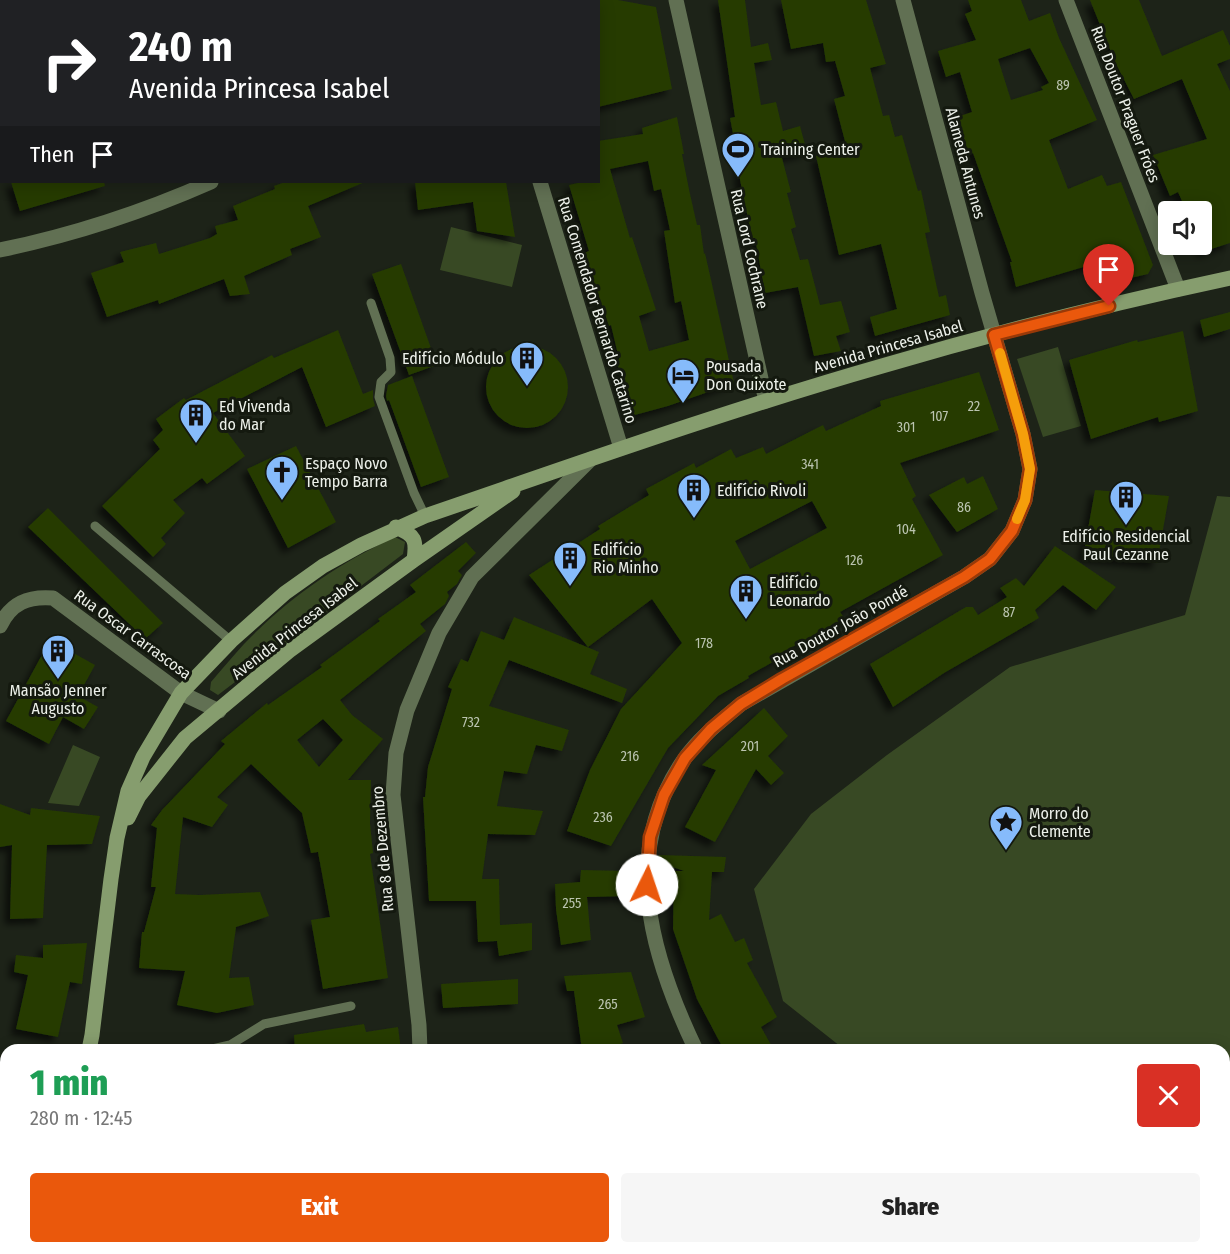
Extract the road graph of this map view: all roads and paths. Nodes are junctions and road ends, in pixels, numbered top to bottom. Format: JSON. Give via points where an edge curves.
{"nodes":[{"id":1,"x":676,"y":0,"type":"edge"},
{"id":2,"x":903,"y":0,"type":"edge"},
{"id":3,"x":1066,"y":0,"type":"edge"},
{"id":4,"x":208,"y":183,"type":"edge"},
{"id":5,"x":540,"y":183,"type":"edge"},
{"id":6,"x":0,"y":250,"type":"edge"},
{"id":7,"x":1230,"y":278,"type":"edge"},
{"id":8,"x":1178,"y":289,"type":"junction"},
{"id":9,"x":371,"y":303,"type":"dead end"},
{"id":10,"x":994,"y":335,"type":"junction"},
{"id":11,"x":766,"y":401,"type":"junction"},
{"id":12,"x":621,"y":448,"type":"junction"},
{"id":13,"x":591,"y":459,"type":"junction"},
{"id":14,"x":528,"y":481,"type":"junction"},
{"id":15,"x":425,"y":516,"type":"junction"},
{"id":16,"x":95,"y":526,"type":"dead end"},
{"id":17,"x":396,"y":527,"type":"junction"},
{"id":18,"x":414,"y":560,"type":"junction"},
{"id":19,"x":0,"y":626,"type":"edge"},
{"id":20,"x":231,"y":641,"type":"junction"},
{"id":21,"x":181,"y":693,"type":"junction"},
{"id":22,"x":219,"y":711,"type":"junction"},
{"id":23,"x":117,"y":838,"type":"junction"},
{"id":24,"x":351,"y":1006,"type":"dead end"},
{"id":25,"x":91,"y":1044,"type":"edge"},
{"id":26,"x":233,"y":1044,"type":"edge"},
{"id":27,"x":420,"y":1044,"type":"edge"},
{"id":28,"x":693,"y":1044,"type":"edge"}],
"edges":[{"from":1,"to":11,"type":"street","name":"Rua Lord Cochrane"},
{"from":2,"to":10,"type":"street","name":"Alameda Antunes"},
{"from":3,"to":8,"type":"street","name":"Rua Doutor Praguer Fróes"},
{"from":4,"to":6,"type":"street","via":[[94,226]]},
{"from":5,"to":12,"type":"street","name":"Rua Comendador Bernardo Catarino"},
{"from":7,"to":8,"type":"main road","name":"Avenida Princesa Isabel"},
{"from":8,"to":10,"type":"main road","name":"Avenida Princesa Isabel"},
{"from":9,"to":15,"type":"lane","via":[[390,358],[391,372],[381,382],[379,397]]},
{"from":10,"to":11,"type":"main road","name":"Avenida Princesa Isabel"},
{"from":10,"to":28,"type":"street","name":"Rua Doutor João Pondé","via":[[1030,469],[1025,500],[1012,531],[990,559],[964,577],[741,704],[685,758],[664,795],[650,837],[647,885],[651,931],[666,981]]},
{"from":11,"to":12,"type":"main road","name":"Avenida Princesa Isabel"},
{"from":12,"to":13,"type":"main road","name":"Avenida Princesa Isabel"},
{"from":13,"to":14,"type":"main road","name":"Avenida Princesa Isabel"},
{"from":13,"to":27,"type":"street","name":"Rua 8 de Dezembro","via":[[472,577],[438,633],[407,710],[396,753],[393,795]]},
{"from":14,"to":15,"type":"main road","name":"Avenida Princesa Isabel"},
{"from":14,"to":18,"type":"main road","name":"Avenida Princesa Isabel"},
{"from":15,"to":17,"type":"main road","name":"Avenida Princesa Isabel"},
{"from":16,"to":20,"type":"lane"},
{"from":17,"to":18,"type":"main road","via":[[413,538]]},
{"from":17,"to":20,"type":"main road","name":"Avenida Princesa Isabel","via":[[323,566],[285,593]]},
{"from":18,"to":22,"type":"main road","name":"Avenida Princesa Isabel","via":[[289,651]]},
{"from":19,"to":21,"type":"street","name":"Rua Oscar Carrascosa","via":[[19,603],[38,597],[53,598]]},
{"from":20,"to":21,"type":"main road","name":"Avenida Princesa Isabel"},
{"from":21,"to":22,"type":"street","name":"Rua Oscar Carrascosa"},
{"from":21,"to":23,"type":"main road","name":"Avenida Princesa Isabel","via":[[143,757],[128,791]]},
{"from":22,"to":23,"type":"main road","name":"Avenida Princesa Isabel","via":[[185,738],[162,765],[139,796]]},
{"from":23,"to":25,"type":"main road","name":"Avenida Princesa Isabel"},
{"from":24,"to":26,"type":"lane","via":[[264,1024]]}]}
